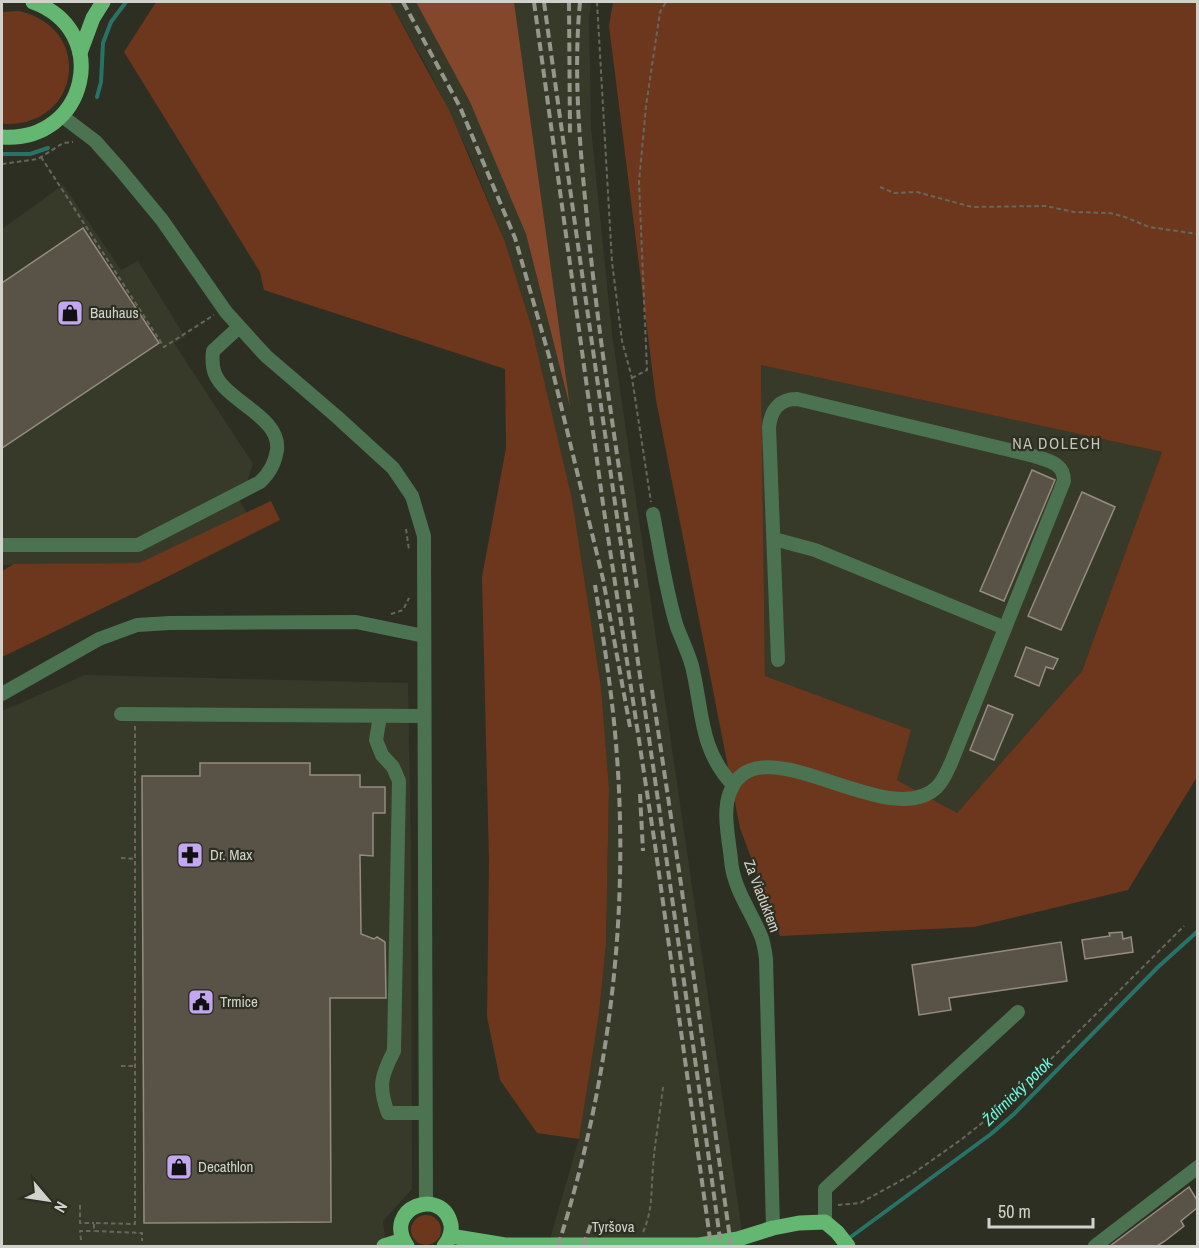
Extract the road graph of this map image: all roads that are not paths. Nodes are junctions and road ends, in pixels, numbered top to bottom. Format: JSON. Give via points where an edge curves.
{"nodes":[{"id":1,"x":34,"y":2,"type":"edge"},
{"id":2,"x":64,"y":2,"type":"edge"},
{"id":3,"x":103,"y":2,"type":"edge"},
{"id":4,"x":80,"y":53,"type":"junction"},
{"id":5,"x":62,"y":116,"type":"junction"},
{"id":6,"x":2,"y":136,"type":"edge"},
{"id":7,"x":239,"y":327,"type":"junction"},
{"id":8,"x":653,"y":514,"type":"road end"},
{"id":9,"x":774,"y":539,"type":"junction"},
{"id":10,"x":2,"y":545,"type":"edge"},
{"id":11,"x":1005,"y":628,"type":"junction"},
{"id":12,"x":424,"y":636,"type":"junction"},
{"id":13,"x":778,"y":660,"type":"dead end"},
{"id":14,"x":2,"y":694,"type":"edge"},
{"id":15,"x":128,"y":715,"type":"road end"},
{"id":16,"x":380,"y":716,"type":"junction"},
{"id":17,"x":423,"y":716,"type":"junction"},
{"id":18,"x":734,"y":785,"type":"junction"},
{"id":19,"x":1018,"y":1012,"type":"dead end"},
{"id":20,"x":425,"y":1113,"type":"junction"},
{"id":21,"x":1197,"y":1167,"type":"edge"},
{"id":22,"x":426,"y":1204,"type":"junction"},
{"id":23,"x":831,"y":1227,"type":"junction"},
{"id":24,"x":773,"y":1228,"type":"junction"},
{"id":25,"x":447,"y":1241,"type":"edge"},
{"id":26,"x":405,"y":1244,"type":"edge"},
{"id":27,"x":384,"y":1246,"type":"edge"},
{"id":28,"x":630,"y":1246,"type":"edge"},
{"id":29,"x":848,"y":1246,"type":"edge"},
{"id":30,"x":1095,"y":1246,"type":"edge"}],
"edges":[{"from":1,"to":2,"type":"main road"},
{"from":1,"to":4,"type":"main road","via":[[64,22]]},
{"from":3,"to":4,"type":"main road"},
{"from":4,"to":5,"type":"main road","via":[[79,87]]},
{"from":5,"to":6,"type":"main road","via":[[34,134]]},
{"from":5,"to":7,"type":"street","via":[[95,141],[162,220]]},
{"from":7,"to":10,"type":"street","via":[[213,351],[212,362],[224,387],[262,418],[278,442],[276,459],[268,475],[138,545]]},
{"from":7,"to":12,"type":"street","via":[[266,356],[393,468],[412,496],[424,536]]},
{"from":8,"to":18,"type":"street","via":[[709,749],[722,774]]},
{"from":9,"to":11,"type":"street","via":[[815,550]]},
{"from":9,"to":11,"type":"street","via":[[769,427],[775,408],[788,399],[1054,462],[1065,481]]},
{"from":9,"to":13,"type":"street"},
{"from":11,"to":18,"type":"street","via":[[951,763],[944,778],[928,794],[902,799],[866,793],[771,766],[747,772]]},
{"from":12,"to":14,"type":"street","via":[[356,622],[137,625],[99,639]]},
{"from":12,"to":17,"type":"street"},
{"from":15,"to":16,"type":"street"},
{"from":16,"to":17,"type":"street"},
{"from":16,"to":20,"type":"street","via":[[376,740],[399,781],[394,1051],[383,1073],[383,1098],[388,1113]]},
{"from":17,"to":20,"type":"street"},
{"from":18,"to":24,"type":"street","name":"Za Viaduktem","via":[[729,793],[727,825],[731,867],[762,938],[766,958]]},
{"from":19,"to":23,"type":"street","via":[[825,1189]]},
{"from":20,"to":22,"type":"street"},
{"from":21,"to":30,"type":"street"},
{"from":22,"to":25,"type":"main road","name":"Tyršova","via":[[447,1215]]},
{"from":22,"to":26,"type":"main road","via":[[410,1209],[404,1216],[400,1232]]},
{"from":23,"to":24,"type":"main road","name":"Tyršova","via":[[799,1223]]},
{"from":23,"to":29,"type":"main road"},
{"from":24,"to":28,"type":"main road","name":"Tyršova","via":[[699,1245]]},
{"from":25,"to":28,"type":"main road","name":"Tyršova"},
{"from":26,"to":27,"type":"main road"}]}
